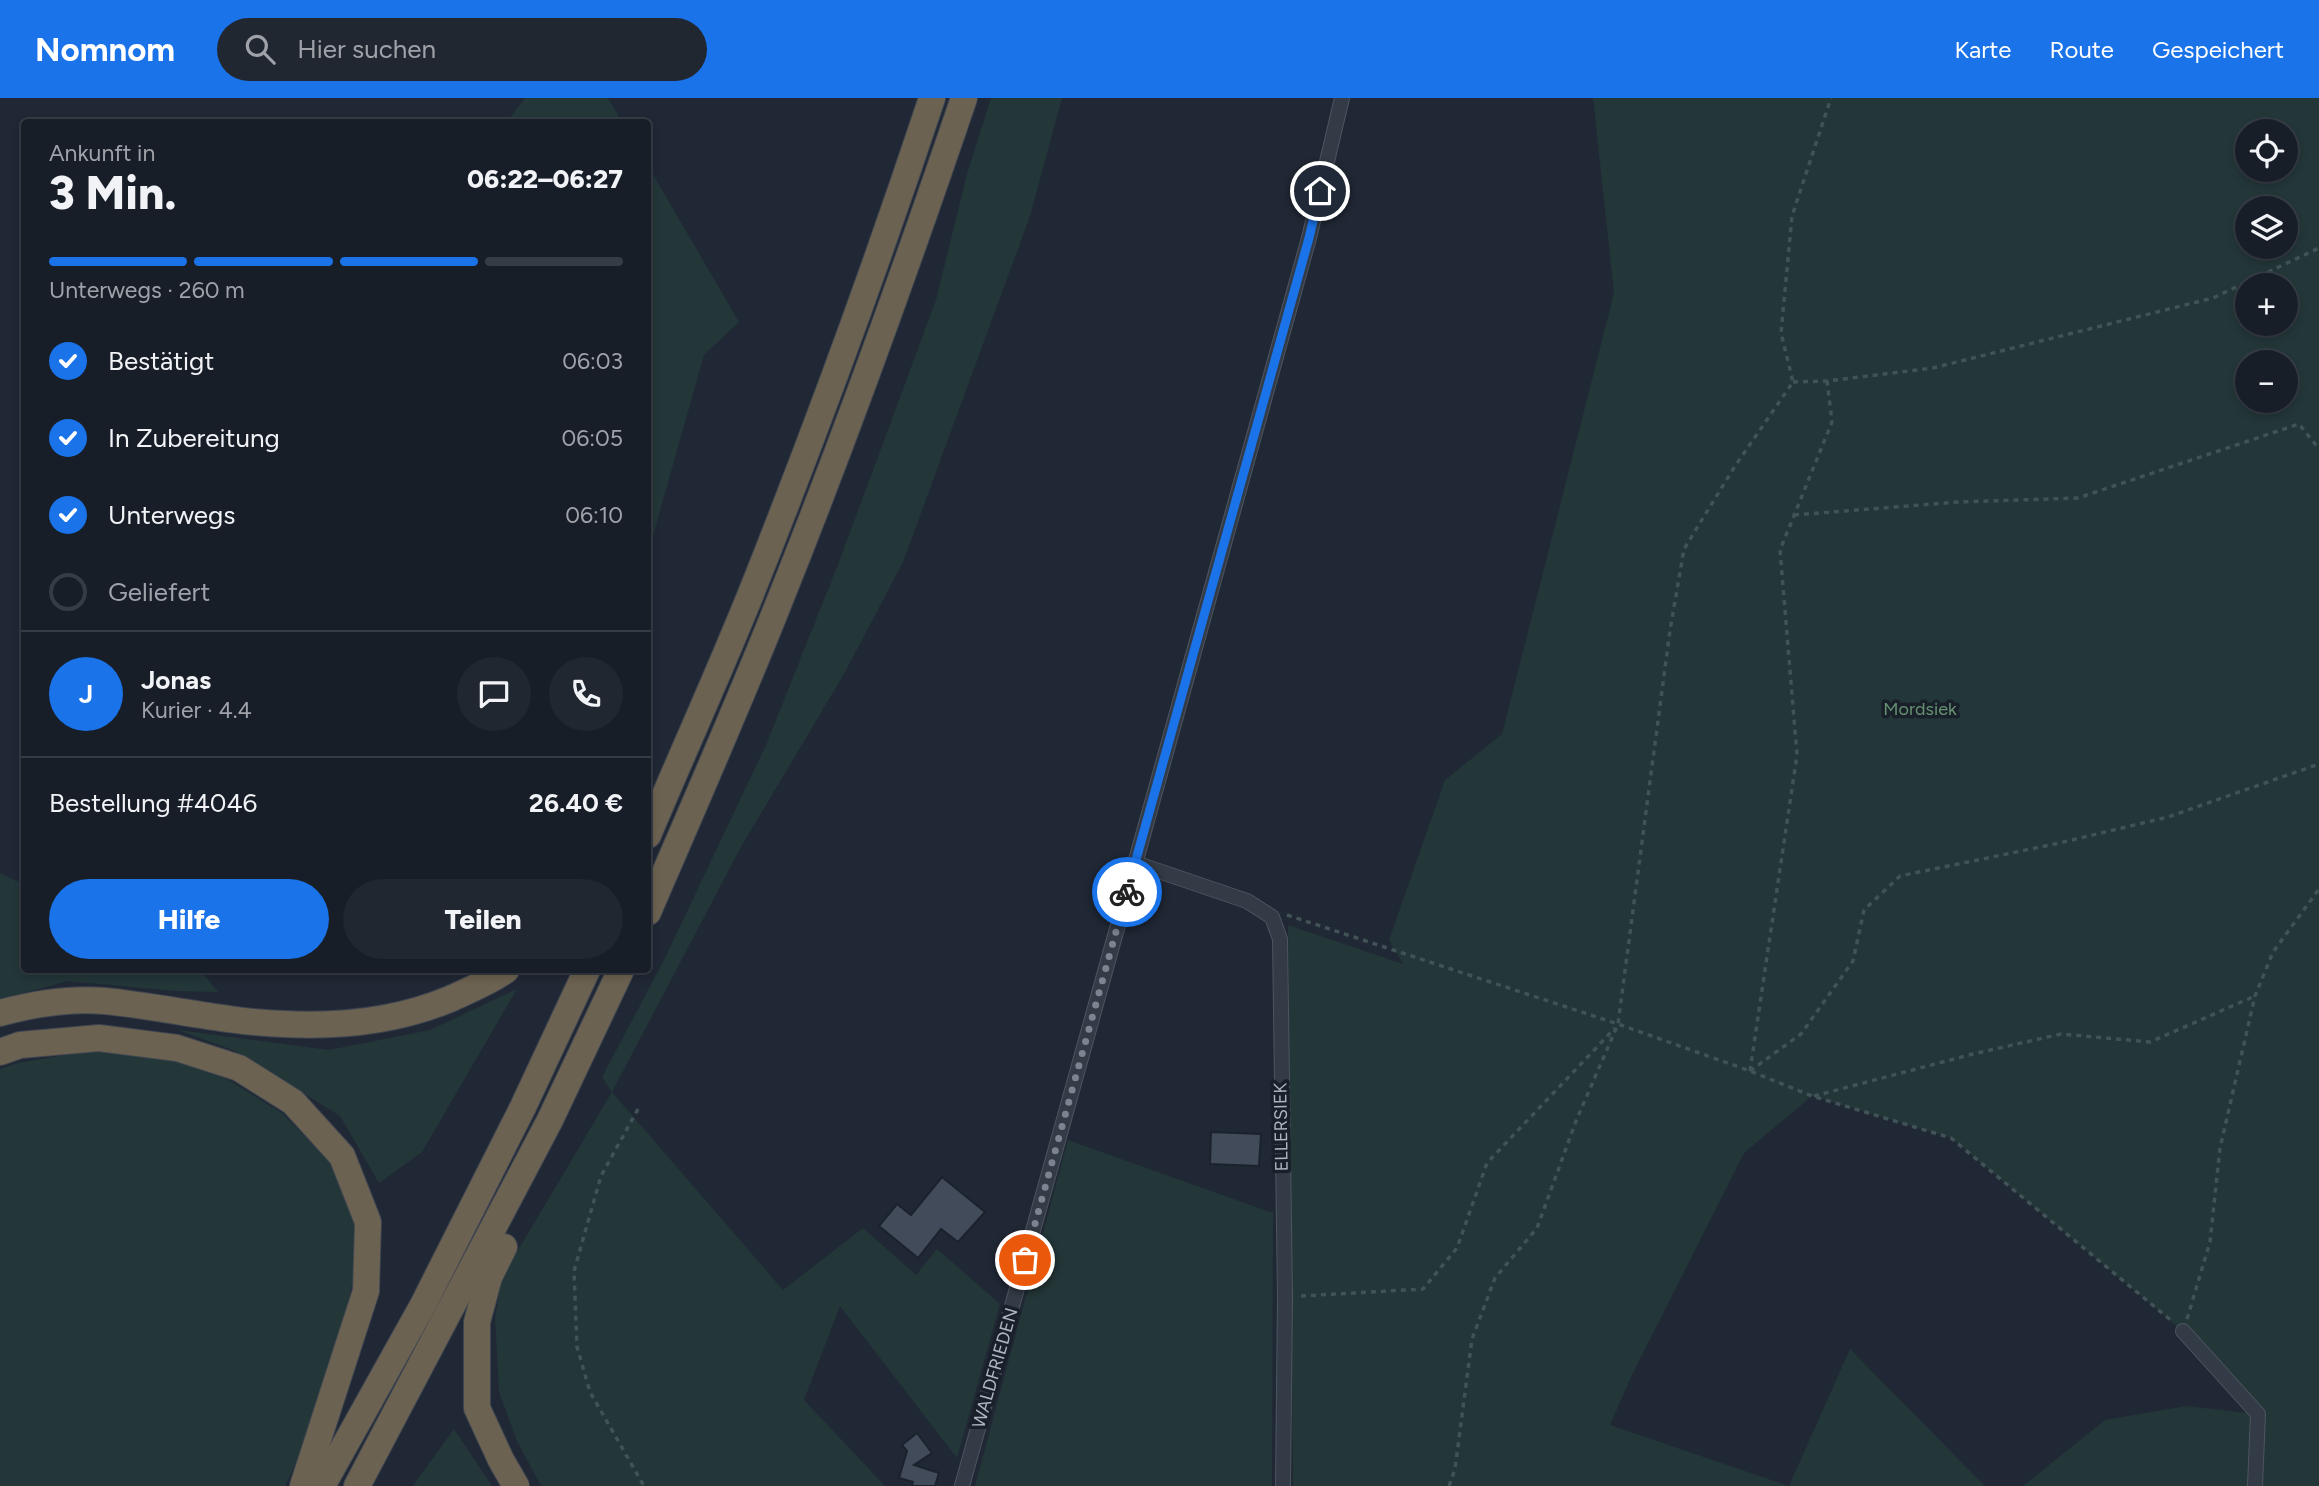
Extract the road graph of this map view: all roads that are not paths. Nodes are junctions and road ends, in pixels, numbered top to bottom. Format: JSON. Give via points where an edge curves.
{"nodes":[{"id":1,"x":932,"y":98,"type":"edge"},
{"id":2,"x":964,"y":98,"type":"edge"},
{"id":3,"x":1342,"y":98,"type":"edge"},
{"id":4,"x":672,"y":778,"type":"junction"},
{"id":5,"x":651,"y":809,"type":"edge"},
{"id":6,"x":651,"y":828,"type":"edge"},
{"id":7,"x":1135,"y":863,"type":"junction"},
{"id":8,"x":651,"y":905,"type":"edge"},
{"id":9,"x":500,"y":973,"type":"edge"},
{"id":10,"x":586,"y":973,"type":"edge"},
{"id":11,"x":620,"y":973,"type":"edge"},
{"id":12,"x":0,"y":1013,"type":"edge"},
{"id":13,"x":0,"y":1052,"type":"edge"},
{"id":14,"x":550,"y":1120,"type":"junction"},
{"id":15,"x":2183,"y":1331,"type":"road end"},
{"id":16,"x":303,"y":1486,"type":"edge"},
{"id":17,"x":322,"y":1486,"type":"edge"},
{"id":18,"x":357,"y":1486,"type":"edge"},
{"id":19,"x":516,"y":1486,"type":"edge"},
{"id":20,"x":962,"y":1486,"type":"edge"},
{"id":21,"x":1283,"y":1486,"type":"edge"},
{"id":22,"x":2255,"y":1486,"type":"edge"}],
"edges":[{"from":1,"to":4,"type":"highway","via":[[822,411],[751,594]]},
{"from":2,"to":8,"type":"highway","via":[[850,421],[742,695]]},
{"from":3,"to":7,"type":"street","name":"WALDFRIEDEN","via":[[1309,238]]},
{"from":4,"to":5,"type":"highway"},
{"from":4,"to":6,"type":"highway"},
{"from":7,"to":20,"type":"street","name":"WALDFRIEDEN"},
{"from":7,"to":21,"type":"street","name":"ELLERSIEK","via":[[1247,901],[1272,917],[1280,939]]},
{"from":9,"to":12,"type":"highway","via":[[430,1007],[384,1020],[282,1024],[103,1001],[25,1006]]},
{"from":10,"to":17,"type":"highway","via":[[435,1280]]},
{"from":11,"to":14,"type":"highway"},
{"from":13,"to":16,"type":"highway","via":[[20,1045],[99,1038],[177,1048],[239,1068],[293,1102],[342,1156],[368,1222],[366,1291]]},
{"from":14,"to":18,"type":"highway"},
{"from":14,"to":19,"type":"highway","via":[[546,1160],[489,1277],[477,1322],[477,1408]]},
{"from":15,"to":22,"type":"street","via":[[2258,1414]]}]}
